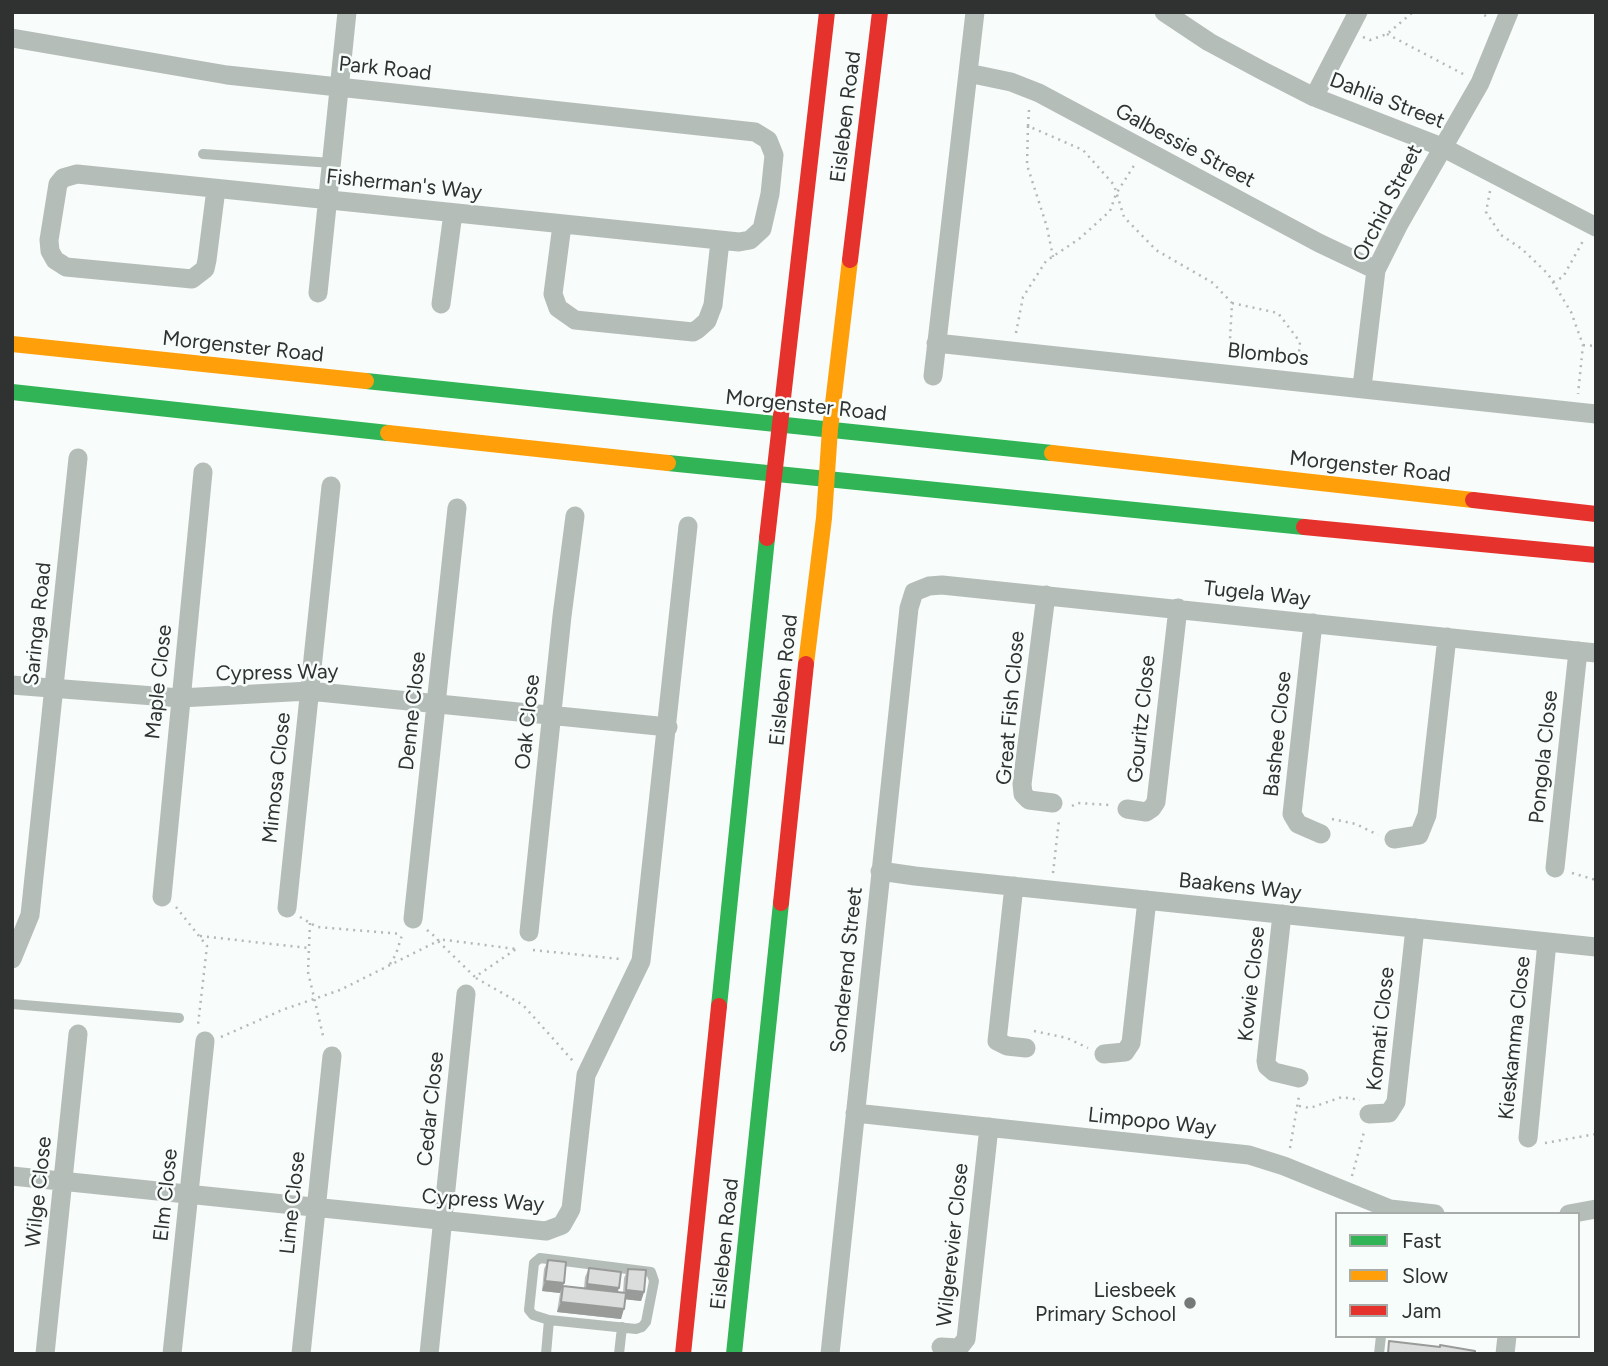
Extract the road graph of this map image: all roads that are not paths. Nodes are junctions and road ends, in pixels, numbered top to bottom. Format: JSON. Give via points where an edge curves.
{"nodes":[{"id":1,"x":347,"y":12,"type":"edge"},
{"id":2,"x":827,"y":12,"type":"edge"},
{"id":3,"x":880,"y":12,"type":"edge"},
{"id":4,"x":975,"y":12,"type":"edge"},
{"id":5,"x":1164,"y":12,"type":"edge"},
{"id":6,"x":1509,"y":12,"type":"edge"},
{"id":7,"x":1354,"y":21,"type":"edge"},
{"id":8,"x":12,"y":38,"type":"edge"},
{"id":9,"x":968,"y":73,"type":"junction"},
{"id":10,"x":340,"y":87,"type":"junction"},
{"id":11,"x":1314,"y":97,"type":"junction"},
{"id":12,"x":1442,"y":146,"type":"junction"},
{"id":13,"x":203,"y":154,"type":"dead end"},
{"id":14,"x":331,"y":163,"type":"junction"},
{"id":15,"x":216,"y":189,"type":"junction"},
{"id":16,"x":328,"y":200,"type":"junction"},
{"id":17,"x":453,"y":214,"type":"junction"},
{"id":18,"x":562,"y":225,"type":"junction"},
{"id":19,"x":1594,"y":226,"type":"edge"},
{"id":20,"x":756,"y":237,"type":"joint"},
{"id":21,"x":720,"y":241,"type":"junction"},
{"id":22,"x":1376,"y":270,"type":"junction"},
{"id":23,"x":318,"y":293,"type":"dead end"},
{"id":24,"x":441,"y":304,"type":"dead end"},
{"id":25,"x":936,"y":343,"type":"junction"},
{"id":26,"x":12,"y":344,"type":"edge"},
{"id":27,"x":933,"y":376,"type":"dead end"},
{"id":28,"x":1362,"y":387,"type":"junction"},
{"id":29,"x":12,"y":392,"type":"edge"},
{"id":30,"x":1596,"y":414,"type":"edge"},
{"id":31,"x":779,"y":424,"type":"junction"},
{"id":32,"x":830,"y":429,"type":"junction"},
{"id":33,"x":78,"y":458,"type":"dead end"},
{"id":34,"x":203,"y":472,"type":"dead end"},
{"id":35,"x":774,"y":474,"type":"junction"},
{"id":36,"x":825,"y":480,"type":"junction"},
{"id":37,"x":331,"y":486,"type":"dead end"},
{"id":38,"x":457,"y":508,"type":"dead end"},
{"id":39,"x":1596,"y":514,"type":"edge"},
{"id":40,"x":575,"y":516,"type":"dead end"},
{"id":41,"x":688,"y":526,"type":"dead end"},
{"id":42,"x":1596,"y":555,"type":"edge"},
{"id":43,"x":914,"y":592,"type":"joint"},
{"id":44,"x":1046,"y":595,"type":"junction"},
{"id":45,"x":1178,"y":608,"type":"junction"},
{"id":46,"x":1313,"y":623,"type":"junction"},
{"id":47,"x":1447,"y":637,"type":"junction"},
{"id":48,"x":1587,"y":652,"type":"edge"},
{"id":49,"x":12,"y":685,"type":"edge"},
{"id":50,"x":54,"y":689,"type":"junction"},
{"id":51,"x":309,"y":691,"type":"junction"},
{"id":52,"x":180,"y":698,"type":"junction"},
{"id":53,"x":437,"y":703,"type":"junction"},
{"id":54,"x":552,"y":715,"type":"junction"},
{"id":55,"x":668,"y":727,"type":"junction"},
{"id":56,"x":1060,"y":809,"type":"road end"},
{"id":57,"x":1126,"y":809,"type":"road end"},
{"id":58,"x":1321,"y":834,"type":"road end"},
{"id":59,"x":1394,"y":839,"type":"road end"},
{"id":60,"x":1555,"y":868,"type":"road end"},
{"id":61,"x":880,"y":871,"type":"junction"},
{"id":62,"x":1014,"y":886,"type":"junction"},
{"id":63,"x":162,"y":897,"type":"dead end"},
{"id":64,"x":1147,"y":900,"type":"junction"},
{"id":65,"x":287,"y":908,"type":"dead end"},
{"id":66,"x":1282,"y":914,"type":"junction"},
{"id":67,"x":413,"y":919,"type":"dead end"},
{"id":68,"x":1415,"y":928,"type":"junction"},
{"id":69,"x":530,"y":941,"type":"road end"},
{"id":70,"x":1547,"y":942,"type":"junction"},
{"id":71,"x":1596,"y":947,"type":"edge"},
{"id":72,"x":12,"y":959,"type":"edge"},
{"id":73,"x":471,"y":986,"type":"road end"},
{"id":74,"x":12,"y":1004,"type":"edge"},
{"id":75,"x":179,"y":1018,"type":"dead end"},
{"id":76,"x":78,"y":1034,"type":"dead end"},
{"id":77,"x":201,"y":1036,"type":"road end"},
{"id":78,"x":1026,"y":1048,"type":"road end"},
{"id":79,"x":328,"y":1051,"type":"road end"},
{"id":80,"x":1104,"y":1054,"type":"road end"},
{"id":81,"x":1299,"y":1079,"type":"road end"},
{"id":82,"x":855,"y":1113,"type":"junction"},
{"id":83,"x":1369,"y":1114,"type":"road end"},
{"id":84,"x":989,"y":1127,"type":"junction"},
{"id":85,"x":1528,"y":1138,"type":"road end"},
{"id":86,"x":12,"y":1176,"type":"edge"},
{"id":87,"x":63,"y":1181,"type":"junction"},
{"id":88,"x":189,"y":1195,"type":"junction"},
{"id":89,"x":316,"y":1208,"type":"junction"},
{"id":90,"x":1417,"y":1212,"type":"edge"},
{"id":91,"x":442,"y":1221,"type":"junction"},
{"id":92,"x":550,"y":1320,"type":"junction"},
{"id":93,"x":622,"y":1327,"type":"junction"},
{"id":94,"x":942,"y":1346,"type":"dead end"},
{"id":95,"x":45,"y":1354,"type":"edge"},
{"id":96,"x":172,"y":1354,"type":"edge"},
{"id":97,"x":301,"y":1354,"type":"edge"},
{"id":98,"x":429,"y":1354,"type":"edge"},
{"id":99,"x":546,"y":1354,"type":"edge"},
{"id":100,"x":620,"y":1354,"type":"edge"},
{"id":101,"x":683,"y":1354,"type":"edge"},
{"id":102,"x":734,"y":1354,"type":"edge"},
{"id":103,"x":830,"y":1354,"type":"edge"}],
"edges":[{"from":1,"to":10,"type":"street"},
{"from":2,"to":31,"type":"main road","name":"Eisleben Road"},
{"from":3,"to":32,"type":"main road","name":"Eisleben Road"},
{"from":4,"to":9,"type":"street"},
{"from":5,"to":11,"type":"street","name":"Dahlia Street","via":[[1209,42]]},
{"from":6,"to":12,"type":"street","name":"Orchid Street","via":[[1480,83]]},
{"from":7,"to":11,"type":"street"},
{"from":8,"to":10,"type":"street","name":"Park Road","via":[[227,75]]},
{"from":9,"to":22,"type":"street","name":"Galbessie Street","via":[[1031,89]]},
{"from":9,"to":25,"type":"street"},
{"from":10,"to":14,"type":"street"},
{"from":10,"to":20,"type":"street","name":"Park Road","via":[[755,132],[768,140],[774,155],[765,221]]},
{"from":11,"to":12,"type":"street","name":"Dahlia Street"},
{"from":12,"to":19,"type":"street","name":"Dahlia Street"},
{"from":12,"to":22,"type":"street","name":"Orchid Street"},
{"from":13,"to":14,"type":"lane"},
{"from":14,"to":16,"type":"street"},
{"from":15,"to":15,"type":"street","name":"Fisherman's Way","via":[[77,174],[63,178],[55,192],[50,251],[65,267],[192,279],[205,269]]},
{"from":15,"to":16,"type":"street","name":"Fisherman's Way"},
{"from":16,"to":17,"type":"street","name":"Fisherman's Way"},
{"from":16,"to":23,"type":"street"},
{"from":17,"to":18,"type":"street","name":"Fisherman's Way"},
{"from":17,"to":24,"type":"street"},
{"from":18,"to":21,"type":"street","name":"Fisherman's Way"},
{"from":18,"to":21,"type":"street","via":[[554,294],[558,308],[568,317],[693,332],[707,321],[713,306]]},
{"from":20,"to":21,"type":"street","name":"Fisherman's Way"},
{"from":22,"to":28,"type":"street","name":"Orchid Street"},
{"from":25,"to":27,"type":"street"},
{"from":25,"to":28,"type":"street","name":"Blombos"},
{"from":26,"to":31,"type":"main road","name":"Morgenster Road"},
{"from":28,"to":30,"type":"street","name":"Blombos"},
{"from":29,"to":35,"type":"main road"},
{"from":31,"to":32,"type":"main road","name":"Morgenster Road"},
{"from":31,"to":35,"type":"main road","name":"Eisleben Road"},
{"from":32,"to":36,"type":"main road","name":"Eisleben Road"},
{"from":32,"to":39,"type":"main road","name":"Morgenster Road"},
{"from":33,"to":50,"type":"street","name":"Saringa Road"},
{"from":34,"to":52,"type":"street","name":"Maple Close"},
{"from":35,"to":36,"type":"main road"},
{"from":35,"to":101,"type":"main road","name":"Eisleben Road"},
{"from":36,"to":42,"type":"main road"},
{"from":36,"to":102,"type":"main road","name":"Eisleben Road"},
{"from":37,"to":51,"type":"street","name":"Mimosa Close"},
{"from":38,"to":53,"type":"street","name":"Denne Close"},
{"from":40,"to":54,"type":"street","name":"Oak Close"},
{"from":41,"to":55,"type":"street","name":"Cypress Way"},
{"from":43,"to":44,"type":"street","name":"Tugela Way","via":[[942,585]]},
{"from":43,"to":61,"type":"street","name":"Sonderend Street"},
{"from":44,"to":45,"type":"street","name":"Tugela Way"},
{"from":44,"to":56,"type":"street","name":"Great Fish Close","via":[[1022,784],[1028,800]]},
{"from":45,"to":46,"type":"street","name":"Tugela Way"},
{"from":45,"to":57,"type":"street","name":"Gouritz Close","via":[[1156,802],[1146,812]]},
{"from":46,"to":47,"type":"street","name":"Tugela Way"},
{"from":46,"to":58,"type":"street","name":"Bashee Close","via":[[1292,814],[1298,824]]},
{"from":47,"to":48,"type":"street","name":"Tugela Way"},
{"from":47,"to":59,"type":"street","via":[[1427,815],[1419,835]]},
{"from":48,"to":60,"type":"street","name":"Pongola Close"},
{"from":49,"to":50,"type":"street","name":"Cypress Way"},
{"from":50,"to":52,"type":"street","name":"Cypress Way"},
{"from":50,"to":72,"type":"street","name":"Saringa Road","via":[[30,915]]},
{"from":51,"to":52,"type":"street","name":"Cypress Way"},
{"from":51,"to":53,"type":"street","name":"Cypress Way"},
{"from":51,"to":65,"type":"street","name":"Mimosa Close"},
{"from":52,"to":63,"type":"street","name":"Maple Close"},
{"from":53,"to":54,"type":"street","name":"Cypress Way"},
{"from":53,"to":67,"type":"street","name":"Denne Close"},
{"from":54,"to":55,"type":"street","name":"Cypress Way"},
{"from":54,"to":69,"type":"street","name":"Oak Close"},
{"from":55,"to":91,"type":"street","name":"Cypress Way","via":[[641,961],[586,1075],[571,1209],[562,1225],[547,1231]]},
{"from":61,"to":62,"type":"street","name":"Baakens Way"},
{"from":61,"to":82,"type":"street","name":"Sonderend Street"},
{"from":62,"to":64,"type":"street","name":"Baakens Way"},
{"from":62,"to":78,"type":"street","via":[[997,1041]]},
{"from":64,"to":66,"type":"street","name":"Baakens Way"},
{"from":64,"to":80,"type":"street","via":[[1131,1043],[1125,1052]]},
{"from":66,"to":68,"type":"street","name":"Baakens Way"},
{"from":66,"to":81,"type":"street","name":"Kowie Close","via":[[1266,1060],[1274,1072]]},
{"from":68,"to":70,"type":"street","name":"Baakens Way"},
{"from":68,"to":83,"type":"street","name":"Komati Close","via":[[1396,1102],[1389,1113]]},
{"from":70,"to":71,"type":"street","name":"Baakens Way"},
{"from":70,"to":85,"type":"street","name":"Kieskamma Close"},
{"from":73,"to":91,"type":"street","name":"Cedar Close"},
{"from":74,"to":75,"type":"lane"},
{"from":76,"to":87,"type":"street","name":"Wilge Close"},
{"from":77,"to":88,"type":"street","name":"Elm Close"},
{"from":79,"to":89,"type":"street","name":"Lime Close"},
{"from":82,"to":84,"type":"street","name":"Limpopo Way"},
{"from":82,"to":103,"type":"street","name":"Sonderend Street"},
{"from":84,"to":90,"type":"street","name":"Limpopo Way","via":[[1250,1155],[1390,1209]]},
{"from":84,"to":94,"type":"street","name":"Wilgerevier Close","via":[[965,1339],[959,1348]]},
{"from":86,"to":87,"type":"street","name":"Cypress Way"},
{"from":87,"to":88,"type":"street","name":"Cypress Way"},
{"from":87,"to":95,"type":"street","name":"Wilge Close"},
{"from":88,"to":89,"type":"street","name":"Cypress Way"},
{"from":88,"to":96,"type":"street","name":"Elm Close"},
{"from":89,"to":91,"type":"street","name":"Cypress Way"},
{"from":89,"to":97,"type":"street","name":"Lime Close"},
{"from":91,"to":98,"type":"street","name":"Cedar Close"},
{"from":92,"to":93,"type":"lane"},
{"from":92,"to":93,"type":"lane","via":[[529,1310],[536,1260],[651,1272],[654,1281],[646,1322],[636,1329]]},
{"from":92,"to":99,"type":"lane"},
{"from":93,"to":100,"type":"lane"}]}
